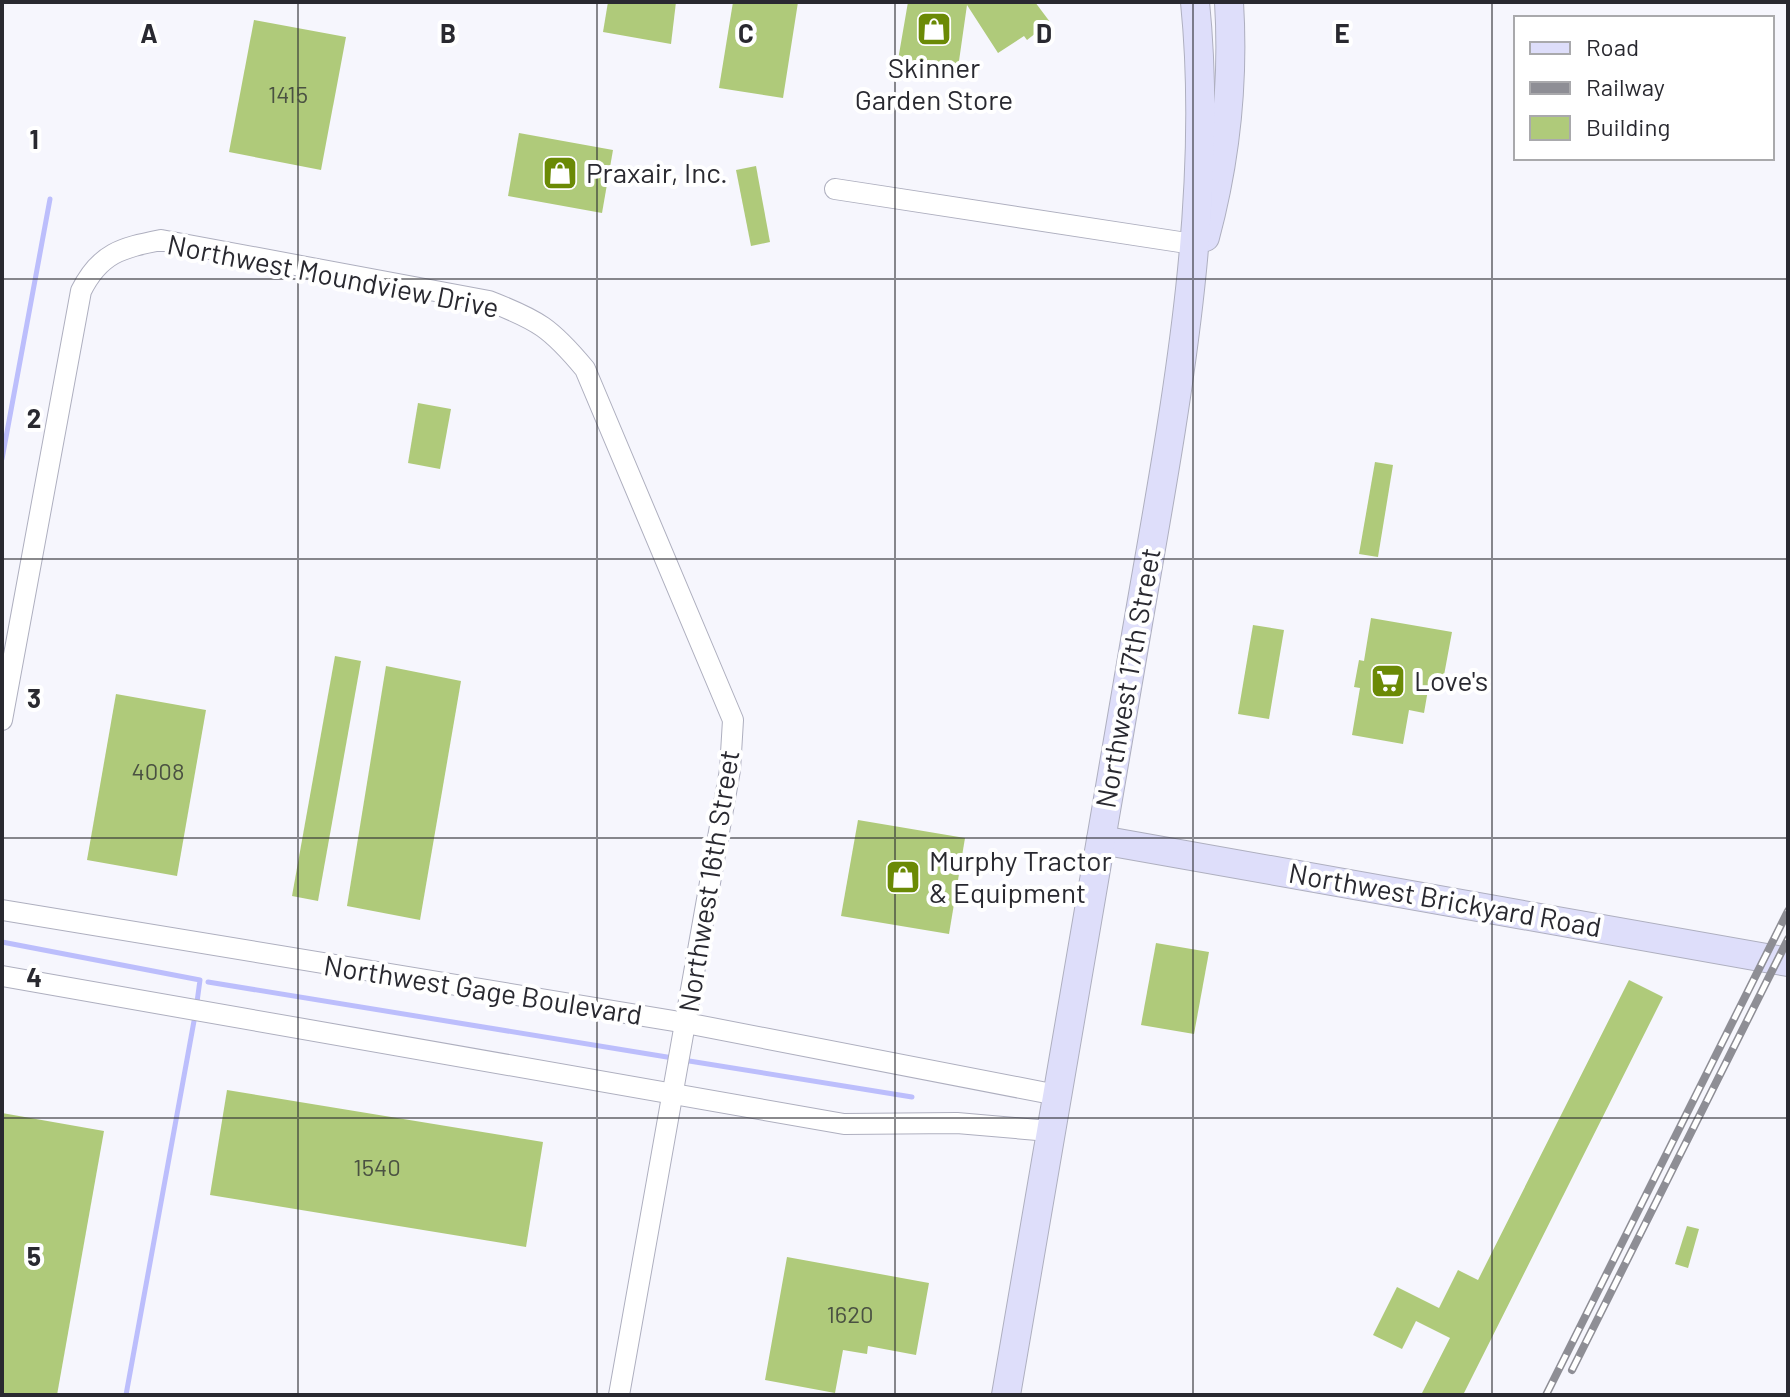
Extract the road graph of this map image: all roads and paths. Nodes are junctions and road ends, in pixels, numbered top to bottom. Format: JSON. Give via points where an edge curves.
{"nodes":[{"id":1,"x":1195,"y":2,"type":"edge"},
{"id":2,"x":1229,"y":2,"type":"edge"},
{"id":3,"x":835,"y":189,"type":"dead end"},
{"id":4,"x":1193,"y":244,"type":"junction"},
{"id":5,"x":1190,"y":292,"type":"junction"},
{"id":6,"x":533,"y":318,"type":"joint"},
{"id":7,"x":2,"y":720,"type":"edge"},
{"id":8,"x":1101,"y":840,"type":"junction"},
{"id":9,"x":2,"y":910,"type":"edge"},
{"id":10,"x":1788,"y":962,"type":"edge"},
{"id":11,"x":2,"y":976,"type":"edge"},
{"id":12,"x":686,"y":1023,"type":"junction"},
{"id":13,"x":672,"y":1094,"type":"junction"},
{"id":14,"x":1057,"y":1095,"type":"junction"},
{"id":15,"x":1049,"y":1131,"type":"junction"},
{"id":16,"x":619,"y":1395,"type":"edge"},
{"id":17,"x":1006,"y":1395,"type":"edge"}],
"edges":[{"from":1,"to":4,"type":"main road","name":"Northwest 17th Street","via":[[1198,137]]},
{"from":2,"to":5,"type":"main road","name":"Northwest 17th Street","via":[[1228,118],[1219,184]]},
{"from":3,"to":4,"type":"street"},
{"from":4,"to":5,"type":"main road","name":"Northwest 17th Street"},
{"from":5,"to":8,"type":"main road","name":"Northwest 17th Street"},
{"from":6,"to":7,"type":"street","name":"Northwest Moundview Drive","via":[[489,301],[161,240],[119,248],[93,270],[81,291]]},
{"from":6,"to":12,"type":"street","name":"Northwest 16th Street","via":[[557,334],[585,369],[733,720],[730,770]]},
{"from":8,"to":10,"type":"main road","name":"Northwest Brickyard Road"},
{"from":8,"to":14,"type":"main road","name":"Northwest 17th Street"},
{"from":9,"to":12,"type":"street","name":"Northwest Gage Boulevard"},
{"from":11,"to":13,"type":"street"},
{"from":12,"to":13,"type":"street","name":"Northwest 16th Street"},
{"from":12,"to":14,"type":"street","name":"Northwest Gage Boulevard"},
{"from":13,"to":15,"type":"street","via":[[844,1124],[957,1123]]},
{"from":13,"to":16,"type":"street","name":"Northwest 16th Street"},
{"from":14,"to":15,"type":"main road","name":"Northwest 17th Street"},
{"from":15,"to":17,"type":"main road","name":"Northwest 17th Street"}]}
